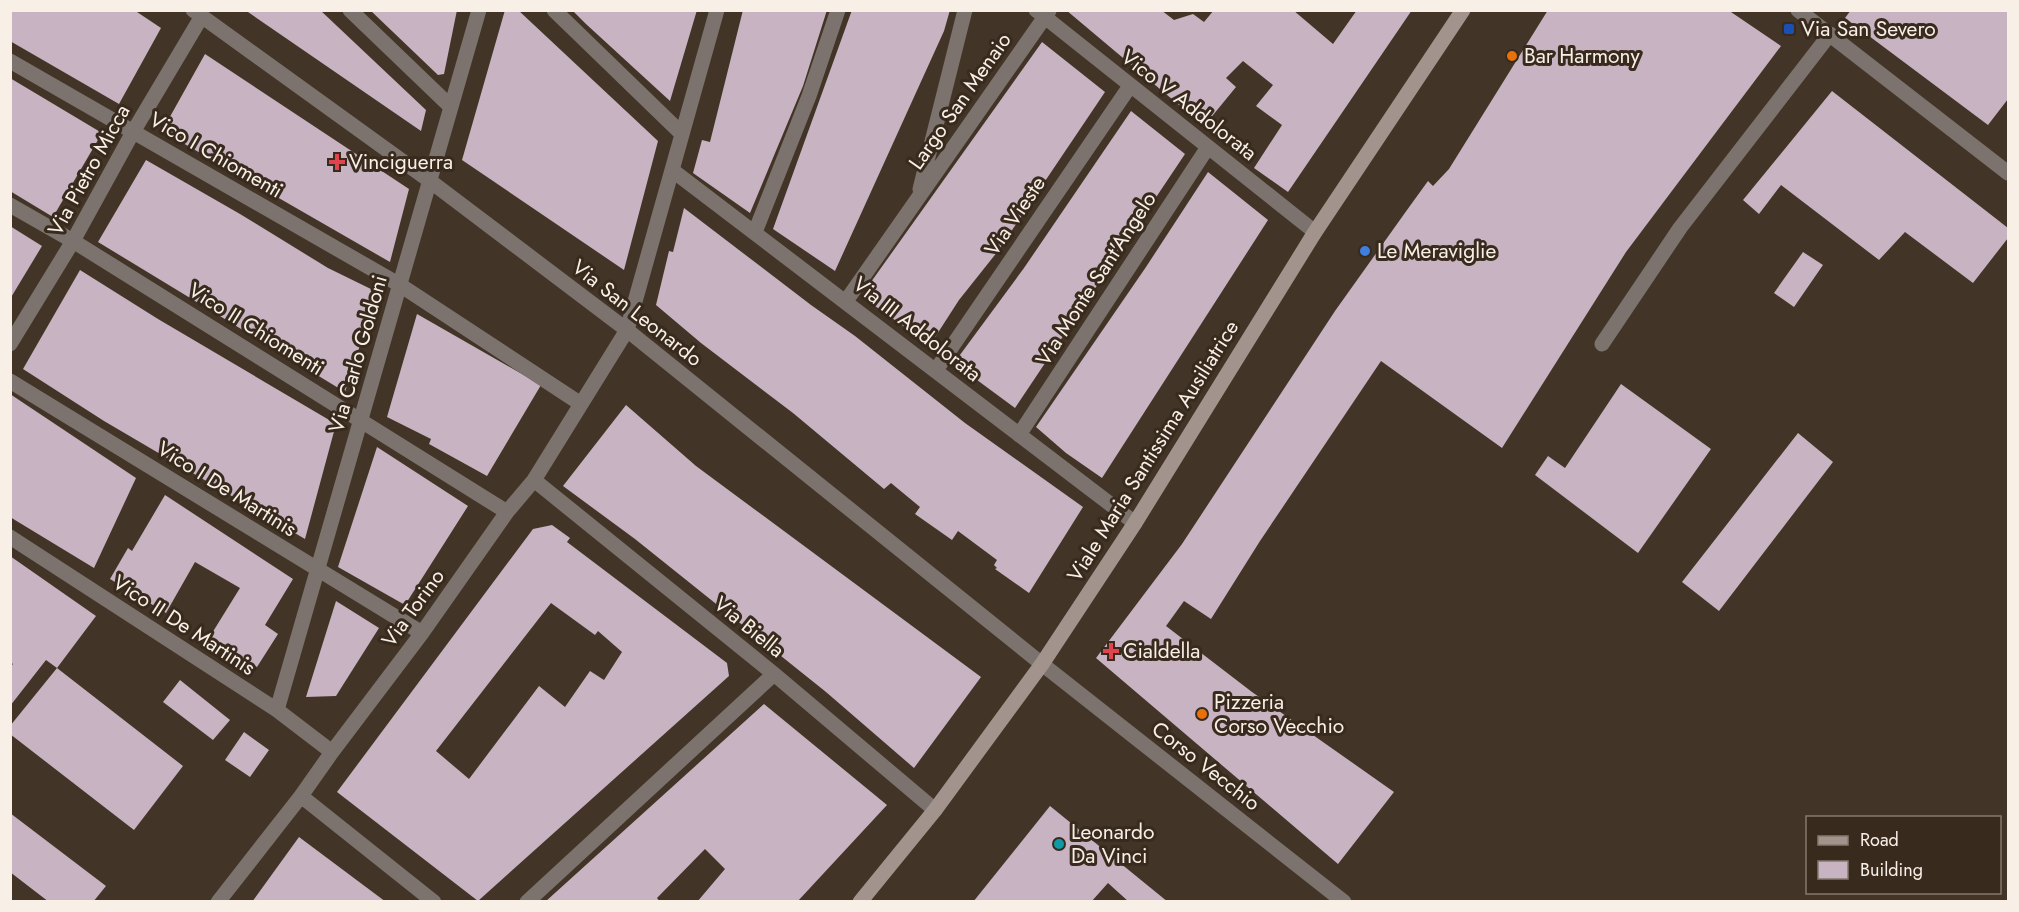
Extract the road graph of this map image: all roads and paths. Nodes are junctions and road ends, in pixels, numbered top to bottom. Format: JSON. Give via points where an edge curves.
{"nodes":[{"id":1,"x":350,"y":10,"type":"edge"},
{"id":2,"x":479,"y":10,"type":"edge"},
{"id":3,"x":554,"y":10,"type":"edge"},
{"id":4,"x":717,"y":10,"type":"edge"},
{"id":5,"x":838,"y":10,"type":"edge"},
{"id":6,"x":965,"y":10,"type":"edge"},
{"id":7,"x":1462,"y":10,"type":"edge"},
{"id":8,"x":1798,"y":10,"type":"edge"},
{"id":9,"x":198,"y":13,"type":"edge"},
{"id":10,"x":1043,"y":13,"type":"edge"},
{"id":11,"x":1830,"y":34,"type":"junction"},
{"id":12,"x":10,"y":61,"type":"edge"},
{"id":13,"x":1130,"y":86,"type":"junction"},
{"id":14,"x":451,"y":107,"type":"junction"},
{"id":15,"x":133,"y":132,"type":"junction"},
{"id":16,"x":682,"y":134,"type":"junction"},
{"id":17,"x":1208,"y":147,"type":"junction"},
{"id":18,"x":672,"y":170,"type":"junction"},
{"id":19,"x":2008,"y":173,"type":"edge"},
{"id":20,"x":430,"y":181,"type":"junction"},
{"id":21,"x":918,"y":198,"type":"junction"},
{"id":22,"x":10,"y":205,"type":"edge"},
{"id":23,"x":755,"y":232,"type":"junction"},
{"id":24,"x":1315,"y":232,"type":"junction"},
{"id":25,"x":74,"y":241,"type":"junction"},
{"id":26,"x":400,"y":285,"type":"junction"},
{"id":27,"x":846,"y":301,"type":"junction"},
{"id":28,"x":627,"y":330,"type":"junction"},
{"id":29,"x":10,"y":344,"type":"edge"},
{"id":30,"x":1602,"y":344,"type":"dead end"},
{"id":31,"x":936,"y":370,"type":"junction"},
{"id":32,"x":10,"y":381,"type":"edge"},
{"id":33,"x":581,"y":404,"type":"junction"},
{"id":34,"x":361,"y":419,"type":"junction"},
{"id":35,"x":1019,"y":435,"type":"junction"},
{"id":36,"x":534,"y":480,"type":"junction"},
{"id":37,"x":507,"y":512,"type":"junction"},
{"id":38,"x":1135,"y":523,"type":"junction"},
{"id":39,"x":10,"y":537,"type":"edge"},
{"id":40,"x":318,"y":569,"type":"junction"},
{"id":41,"x":422,"y":633,"type":"junction"},
{"id":42,"x":1042,"y":663,"type":"junction"},
{"id":43,"x":774,"y":674,"type":"junction"},
{"id":44,"x":277,"y":710,"type":"junction"},
{"id":45,"x":332,"y":752,"type":"junction"},
{"id":46,"x":301,"y":796,"type":"junction"},
{"id":47,"x":935,"y":810,"type":"junction"},
{"id":48,"x":218,"y":902,"type":"edge"},
{"id":49,"x":434,"y":902,"type":"edge"},
{"id":50,"x":527,"y":902,"type":"edge"},
{"id":51,"x":860,"y":902,"type":"edge"},
{"id":52,"x":1344,"y":902,"type":"edge"}],
"edges":[{"from":1,"to":14,"type":"street"},
{"from":2,"to":14,"type":"street","name":"Via Carlo Goldoni"},
{"from":3,"to":16,"type":"street"},
{"from":4,"to":16,"type":"street","name":"Via Torino"},
{"from":5,"to":23,"type":"street"},
{"from":6,"to":21,"type":"street","name":"Largo San Menaio"},
{"from":7,"to":24,"type":"main road","name":"Viale Maria Santissima Ausiliatrice"},
{"from":8,"to":11,"type":"street"},
{"from":9,"to":15,"type":"street","name":"Via Pietro Micca"},
{"from":9,"to":20,"type":"street","name":"Via San Leonardo"},
{"from":10,"to":13,"type":"street","name":"Vico V Addolorata"},
{"from":10,"to":21,"type":"street","name":"Largo San Menaio"},
{"from":11,"to":19,"type":"street"},
{"from":11,"to":30,"type":"street","via":[[1680,228]]},
{"from":12,"to":15,"type":"street","name":"Vico I Chiomenti"},
{"from":13,"to":17,"type":"street","name":"Vico V Addolorata"},
{"from":13,"to":31,"type":"street","name":"Via Vieste"},
{"from":14,"to":20,"type":"street","name":"Via Carlo Goldoni"},
{"from":15,"to":25,"type":"street","name":"Via Pietro Micca"},
{"from":15,"to":26,"type":"street","name":"Vico I Chiomenti"},
{"from":16,"to":18,"type":"street","name":"Via Torino"},
{"from":17,"to":24,"type":"street","name":"Vico V Addolorata"},
{"from":17,"to":35,"type":"street","name":"Via Monte Sant'Angelo"},
{"from":18,"to":23,"type":"street","name":"Via III Addolorata"},
{"from":18,"to":28,"type":"street","name":"Via Torino"},
{"from":20,"to":26,"type":"street","name":"Via Carlo Goldoni"},
{"from":20,"to":28,"type":"street","name":"Via San Leonardo"},
{"from":21,"to":27,"type":"street"},
{"from":22,"to":25,"type":"street","name":"Vico II Chiomenti"},
{"from":23,"to":27,"type":"street","name":"Via III Addolorata"},
{"from":24,"to":38,"type":"main road","name":"Viale Maria Santissima Ausiliatrice"},
{"from":25,"to":29,"type":"street","name":"Via Pietro Micca"},
{"from":25,"to":34,"type":"street","name":"Vico II Chiomenti"},
{"from":26,"to":33,"type":"street","name":"Vico I Chiomenti"},
{"from":26,"to":34,"type":"street","name":"Via Carlo Goldoni"},
{"from":27,"to":31,"type":"street","name":"Via III Addolorata"},
{"from":28,"to":33,"type":"street","name":"Via Torino"},
{"from":28,"to":42,"type":"street","name":"Via San Leonardo"},
{"from":31,"to":35,"type":"street","name":"Via III Addolorata"},
{"from":32,"to":40,"type":"street","name":"Vico I De Martinis"},
{"from":33,"to":36,"type":"street","name":"Via Torino"},
{"from":34,"to":37,"type":"street","name":"Vico II Chiomenti"},
{"from":34,"to":40,"type":"street","name":"Via Carlo Goldoni"},
{"from":35,"to":38,"type":"street","name":"Via III Addolorata"},
{"from":36,"to":37,"type":"street","name":"Via Torino"},
{"from":36,"to":43,"type":"street","name":"Via Biella"},
{"from":37,"to":41,"type":"street","name":"Via Torino"},
{"from":38,"to":42,"type":"main road","name":"Viale Maria Santissima Ausiliatrice"},
{"from":39,"to":44,"type":"street","name":"Vico II De Martinis"},
{"from":40,"to":41,"type":"street","name":"Vico I De Martinis"},
{"from":40,"to":44,"type":"street","name":"Via Carlo Goldoni"},
{"from":41,"to":45,"type":"street","name":"Via Torino"},
{"from":42,"to":47,"type":"main road","name":"Viale Maria Santissima Ausiliatrice"},
{"from":42,"to":52,"type":"street","name":"Corso Vecchio"},
{"from":43,"to":47,"type":"street","name":"Via Biella"},
{"from":43,"to":50,"type":"street"},
{"from":44,"to":45,"type":"street","name":"Vico II De Martinis"},
{"from":45,"to":46,"type":"street","name":"Via Torino"},
{"from":46,"to":48,"type":"street","name":"Via Torino"},
{"from":46,"to":49,"type":"street"},
{"from":47,"to":51,"type":"main road","name":"Viale Maria Santissima Ausiliatrice"}]}
